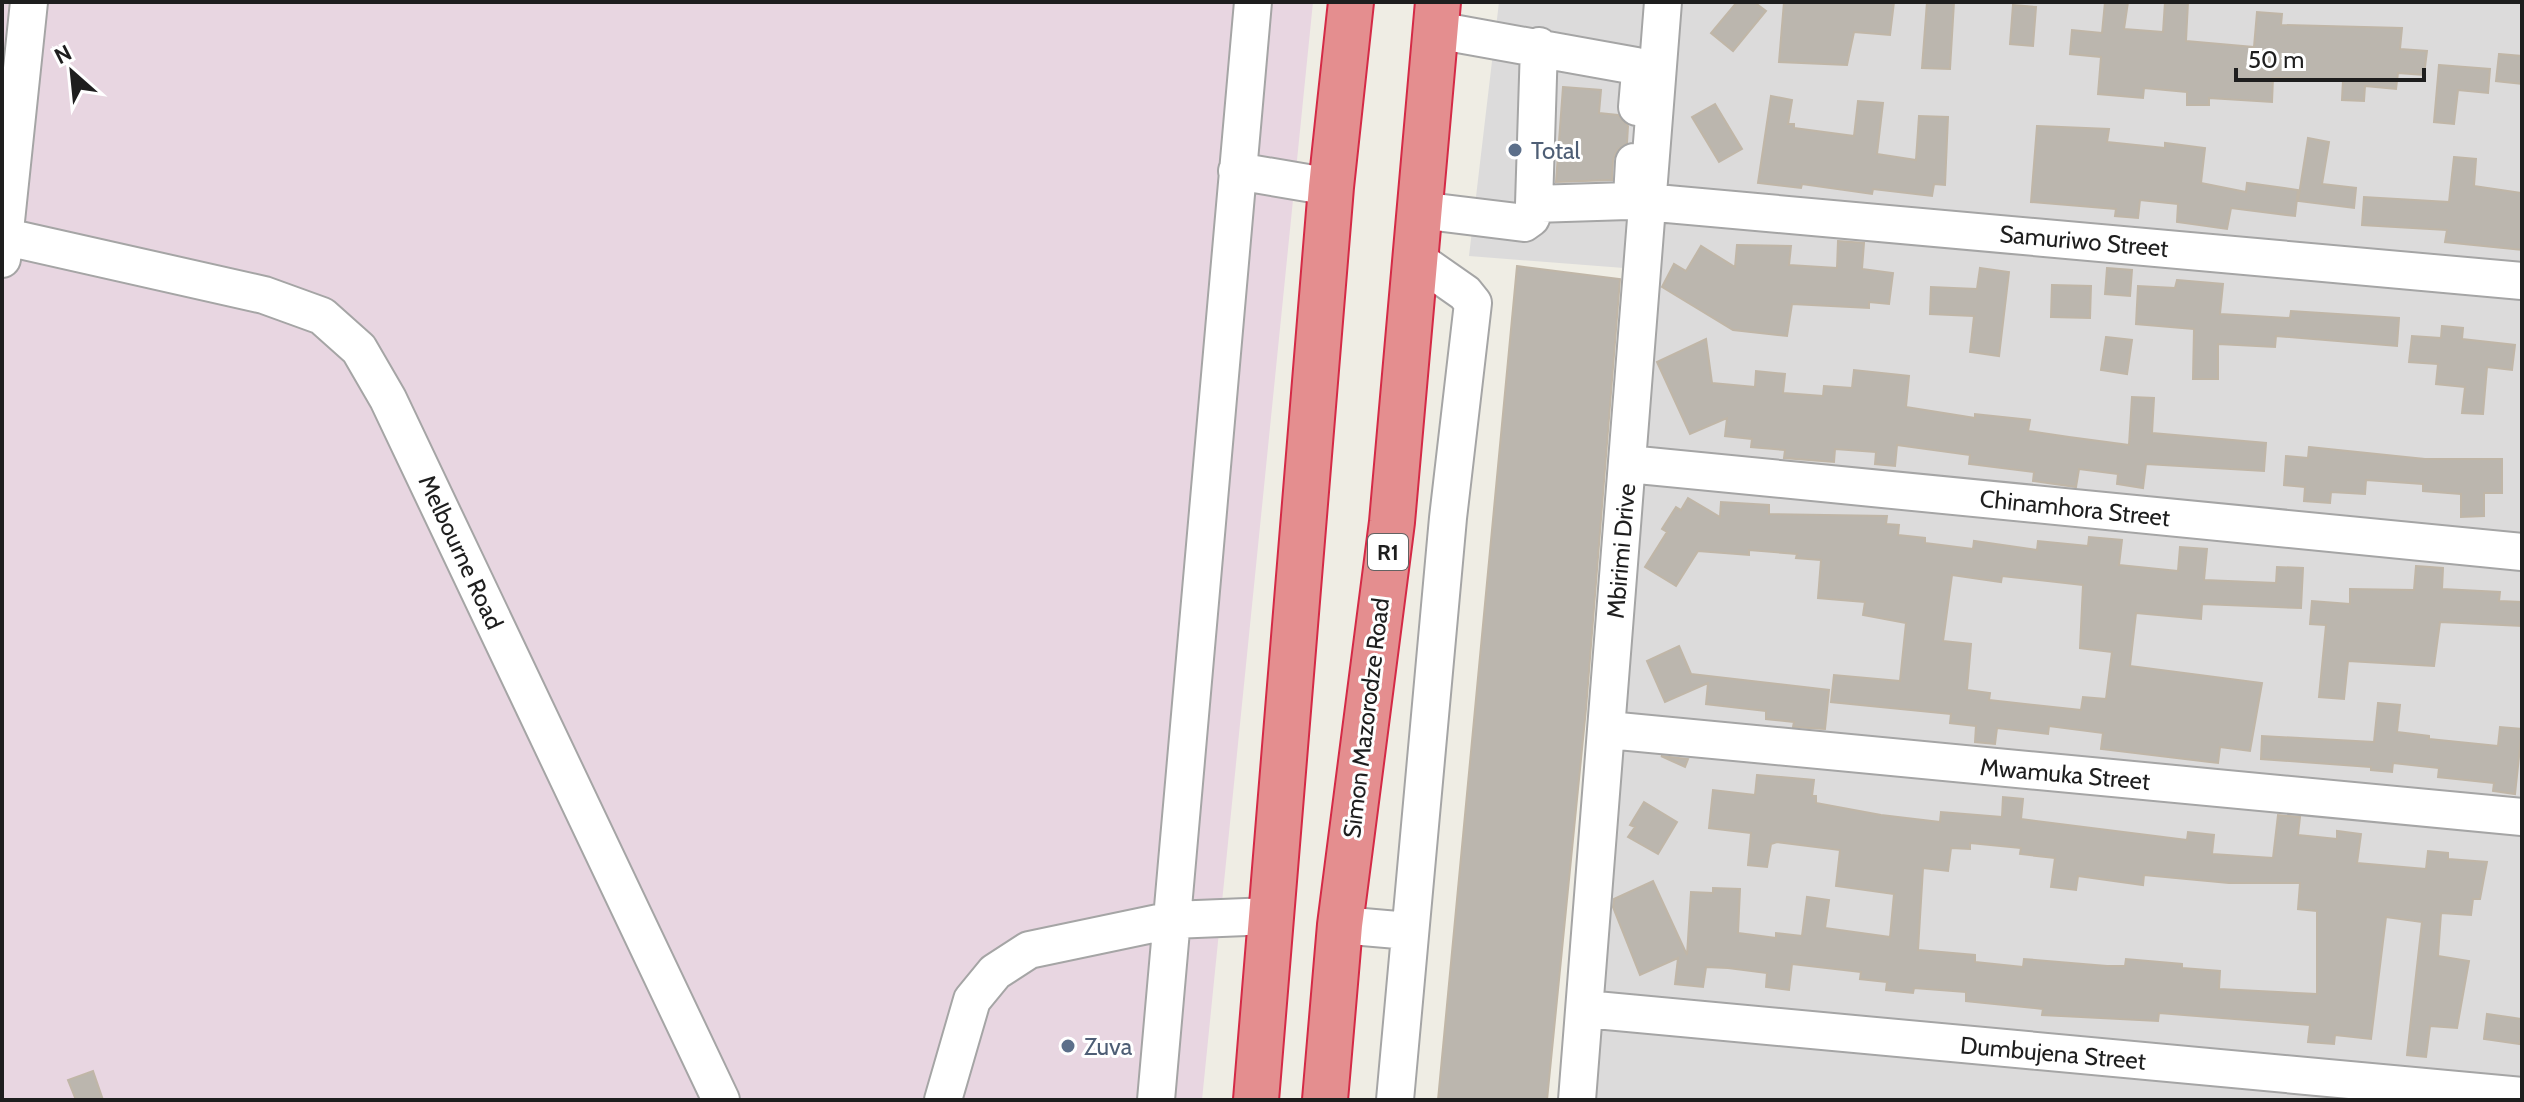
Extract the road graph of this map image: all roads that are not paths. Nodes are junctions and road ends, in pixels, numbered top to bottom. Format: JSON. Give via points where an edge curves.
{"nodes":[{"id":1,"x":29,"y":2,"type":"edge"},
{"id":2,"x":1253,"y":2,"type":"edge"},
{"id":3,"x":1351,"y":2,"type":"edge"},
{"id":4,"x":1663,"y":2,"type":"edge"},
{"id":5,"x":1437,"y":16,"type":"edge"},
{"id":6,"x":1539,"y":46,"type":"junction"},
{"id":7,"x":1237,"y":171,"type":"junction"},
{"id":8,"x":1331,"y":187,"type":"junction"},
{"id":9,"x":1645,"y":202,"type":"junction"},
{"id":10,"x":1536,"y":205,"type":"junction"},
{"id":11,"x":1419,"y":210,"type":"junction"},
{"id":12,"x":3,"y":244,"type":"edge"},
{"id":13,"x":1415,"y":258,"type":"junction"},
{"id":14,"x":2522,"y":281,"type":"edge"},
{"id":15,"x":1628,"y":464,"type":"junction"},
{"id":16,"x":1448,"y":518,"type":"junction"},
{"id":17,"x":1392,"y":522,"type":"junction"},
{"id":18,"x":2522,"y":552,"type":"edge"},
{"id":19,"x":1608,"y":730,"type":"junction"},
{"id":20,"x":2522,"y":817,"type":"edge"},
{"id":21,"x":1271,"y":916,"type":"junction"},
{"id":22,"x":1172,"y":920,"type":"junction"},
{"id":23,"x":1340,"y":925,"type":"junction"},
{"id":24,"x":1409,"y":931,"type":"junction"},
{"id":25,"x":1585,"y":1009,"type":"junction"},
{"id":26,"x":1328,"y":1038,"type":"junction"},
{"id":27,"x":2522,"y":1096,"type":"edge"},
{"id":28,"x":721,"y":1100,"type":"edge"},
{"id":29,"x":943,"y":1100,"type":"edge"},
{"id":30,"x":1156,"y":1100,"type":"edge"},
{"id":31,"x":1256,"y":1100,"type":"edge"},
{"id":32,"x":1298,"y":1100,"type":"edge"},
{"id":33,"x":1325,"y":1100,"type":"edge"},
{"id":34,"x":1395,"y":1100,"type":"edge"},
{"id":35,"x":1577,"y":1100,"type":"edge"}],
"edges":[{"from":1,"to":12,"type":"street"},
{"from":2,"to":7,"type":"street"},
{"from":3,"to":8,"type":"highway"},
{"from":4,"to":9,"type":"street","name":"Mbirimi Drive"},
{"from":5,"to":6,"type":"street"},
{"from":5,"to":11,"type":"highway","name":"Simon Mazorodze Road","number":"R1"},
{"from":6,"to":10,"type":"street"},
{"from":6,"to":10,"type":"street","via":[[1636,66],[1640,72],[1631,199]]},
{"from":7,"to":8,"type":"street"},
{"from":7,"to":22,"type":"street"},
{"from":8,"to":21,"type":"highway"},
{"from":9,"to":14,"type":"street","name":"Samuriwo Street"},
{"from":9,"to":15,"type":"street","name":"Mbirimi Drive"},
{"from":10,"to":11,"type":"street","via":[[1524,223]]},
{"from":11,"to":13,"type":"highway","name":"Simon Mazorodze Road","number":"R1"},
{"from":12,"to":28,"type":"street","name":"Melbourne Road","via":[[264,295],[322,316],[359,349],[388,399]]},
{"from":13,"to":16,"type":"street","via":[[1473,303]]},
{"from":13,"to":17,"type":"highway","name":"Simon Mazorodze Road","number":"R1"},
{"from":15,"to":18,"type":"street","name":"Chinamhora Street"},
{"from":15,"to":19,"type":"street","name":"Mbirimi Drive"},
{"from":16,"to":17,"type":"street"},
{"from":16,"to":24,"type":"street"},
{"from":17,"to":23,"type":"highway","name":"Simon Mazorodze Road","number":"R1"},
{"from":19,"to":20,"type":"street","name":"Mwamuka Street"},
{"from":19,"to":25,"type":"street","name":"Mbirimi Drive"},
{"from":21,"to":22,"type":"street"},
{"from":21,"to":31,"type":"highway"},
{"from":22,"to":29,"type":"street","via":[[1029,950],[995,972],[972,1000]]},
{"from":22,"to":30,"type":"street"},
{"from":23,"to":24,"type":"street"},
{"from":23,"to":26,"type":"highway","name":"Simon Mazorodze Road","number":"R1"},
{"from":24,"to":34,"type":"street"},
{"from":25,"to":27,"type":"street","name":"Dumbujena Street"},
{"from":25,"to":35,"type":"street","name":"Mbirimi Drive"},
{"from":26,"to":32,"type":"highway"},
{"from":26,"to":33,"type":"highway","name":"Simon Mazorodze Road","number":"R1"}]}
